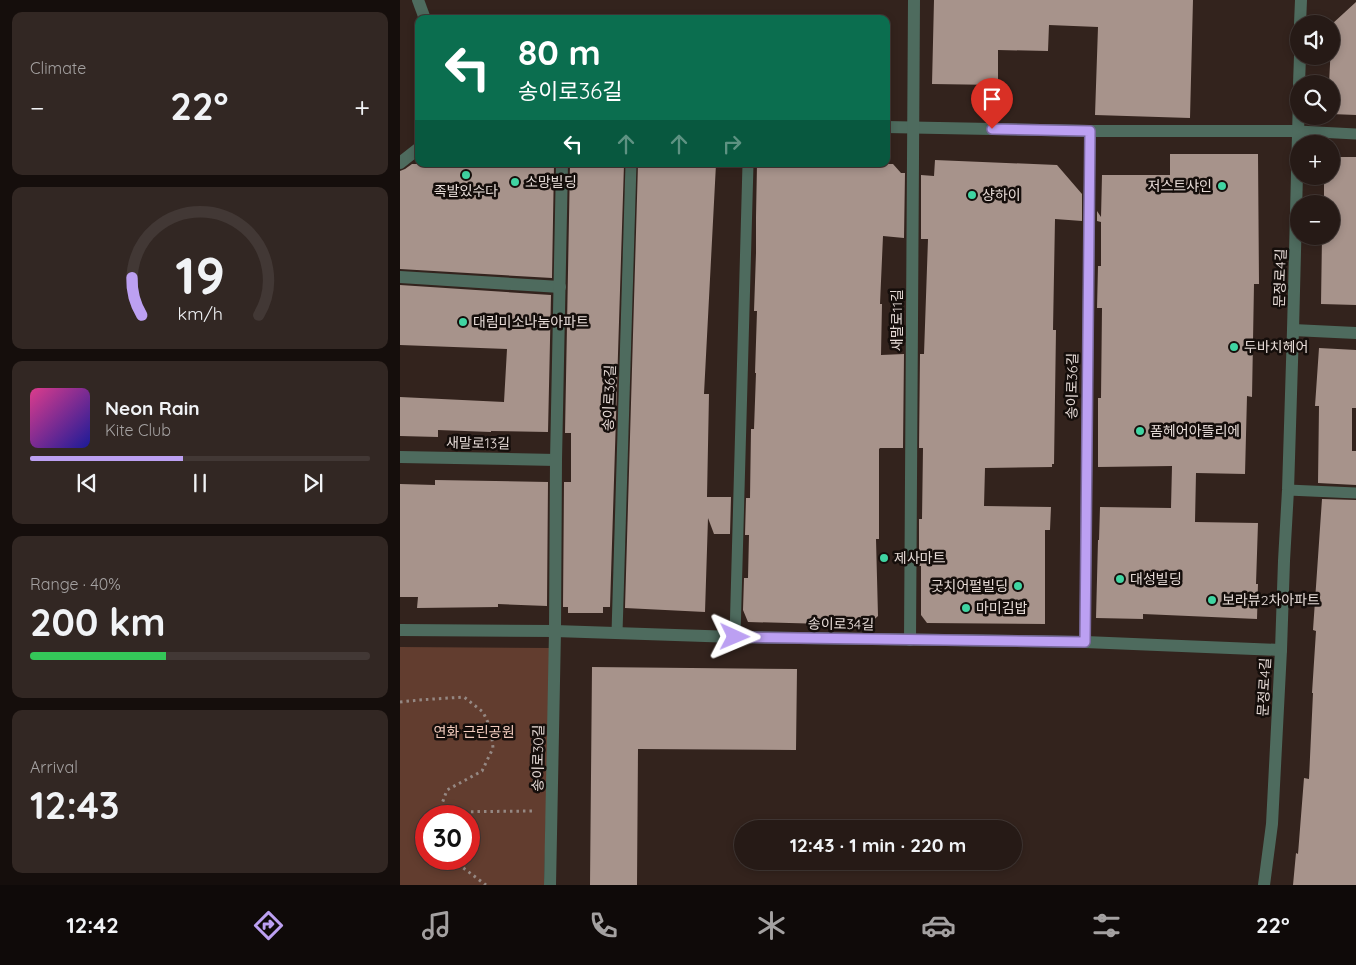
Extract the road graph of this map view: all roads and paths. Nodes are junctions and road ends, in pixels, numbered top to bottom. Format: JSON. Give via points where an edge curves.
{"nodes":[{"id":1,"x":418,"y":0,"type":"edge"},
{"id":2,"x":914,"y":0,"type":"edge"},
{"id":3,"x":1301,"y":0,"type":"edge"},
{"id":4,"x":424,"y":15,"type":"edge"},
{"id":5,"x":1300,"y":15,"type":"edge"},
{"id":6,"x":1298,"y":125,"type":"edge"},
{"id":7,"x":890,"y":127,"type":"edge"},
{"id":8,"x":914,"y":127,"type":"junction"},
{"id":9,"x":1090,"y":131,"type":"junction"},
{"id":10,"x":1298,"y":131,"type":"junction"},
{"id":11,"x":1356,"y":134,"type":"edge"},
{"id":12,"x":415,"y":151,"type":"edge"},
{"id":13,"x":400,"y":163,"type":"edge"},
{"id":14,"x":562,"y":167,"type":"edge"},
{"id":15,"x":631,"y":167,"type":"edge"},
{"id":16,"x":748,"y":167,"type":"edge"},
{"id":17,"x":400,"y":276,"type":"edge"},
{"id":18,"x":560,"y":287,"type":"junction"},
{"id":19,"x":1293,"y":330,"type":"junction"},
{"id":20,"x":1356,"y":333,"type":"edge"},
{"id":21,"x":400,"y":457,"type":"edge"},
{"id":22,"x":556,"y":460,"type":"junction"},
{"id":23,"x":1288,"y":490,"type":"junction"},
{"id":24,"x":1356,"y":493,"type":"edge"},
{"id":25,"x":400,"y":630,"type":"edge"},
{"id":26,"x":555,"y":631,"type":"junction"},
{"id":27,"x":617,"y":633,"type":"junction"},
{"id":28,"x":735,"y":637,"type":"junction"},
{"id":29,"x":910,"y":640,"type":"junction"},
{"id":30,"x":1085,"y":642,"type":"junction"},
{"id":31,"x":1281,"y":650,"type":"junction"},
{"id":32,"x":400,"y":702,"type":"edge"},
{"id":33,"x":443,"y":805,"type":"edge"},
{"id":34,"x":552,"y":811,"type":"junction"},
{"id":35,"x":480,"y":813,"type":"edge"},
{"id":36,"x":466,"y":870,"type":"edge"},
{"id":37,"x":486,"y":885,"type":"edge"},
{"id":38,"x":550,"y":885,"type":"edge"},
{"id":39,"x":1264,"y":885,"type":"edge"}],
"edges":[{"from":1,"to":4,"type":"street"},
{"from":2,"to":8,"type":"street","name":"새말로11길"},
{"from":3,"to":5,"type":"street"},
{"from":6,"to":10,"type":"street","name":"문정로4길"},
{"from":7,"to":8,"type":"street"},
{"from":8,"to":9,"type":"street"},
{"from":8,"to":29,"type":"street","name":"새말로11길"},
{"from":9,"to":10,"type":"street"},
{"from":9,"to":30,"type":"lane","name":"송이로36길"},
{"from":10,"to":11,"type":"lane"},
{"from":10,"to":19,"type":"street","name":"문정로4길"},
{"from":12,"to":13,"type":"street"},
{"from":14,"to":18,"type":"street"},
{"from":15,"to":27,"type":"lane","name":"송이로36길"},
{"from":16,"to":28,"type":"lane"},
{"from":17,"to":18,"type":"street"},
{"from":18,"to":22,"type":"street"},
{"from":19,"to":20,"type":"street"},
{"from":19,"to":23,"type":"street","name":"문정로4길"},
{"from":21,"to":22,"type":"street","name":"새말로13길"},
{"from":22,"to":26,"type":"street"},
{"from":23,"to":24,"type":"lane"},
{"from":23,"to":31,"type":"street","name":"문정로4길"},
{"from":25,"to":26,"type":"street","name":"송이로34길"},
{"from":26,"to":27,"type":"street","name":"송이로34길"},
{"from":26,"to":34,"type":"street","name":"송이로30길"},
{"from":27,"to":28,"type":"street","name":"송이로34길"},
{"from":28,"to":29,"type":"street","name":"송이로34길"},
{"from":29,"to":30,"type":"street","name":"송이로34길"},
{"from":30,"to":31,"type":"street","name":"송이로34길"},
{"from":31,"to":39,"type":"street","name":"문정로4길","via":[[1272,824]]},
{"from":32,"to":33,"type":"path","via":[[464,698],[483,712],[493,748],[482,771],[447,790]]},
{"from":34,"to":35,"type":"path"},
{"from":34,"to":38,"type":"street","name":"송이로30길"},
{"from":36,"to":37,"type":"path"}]}
